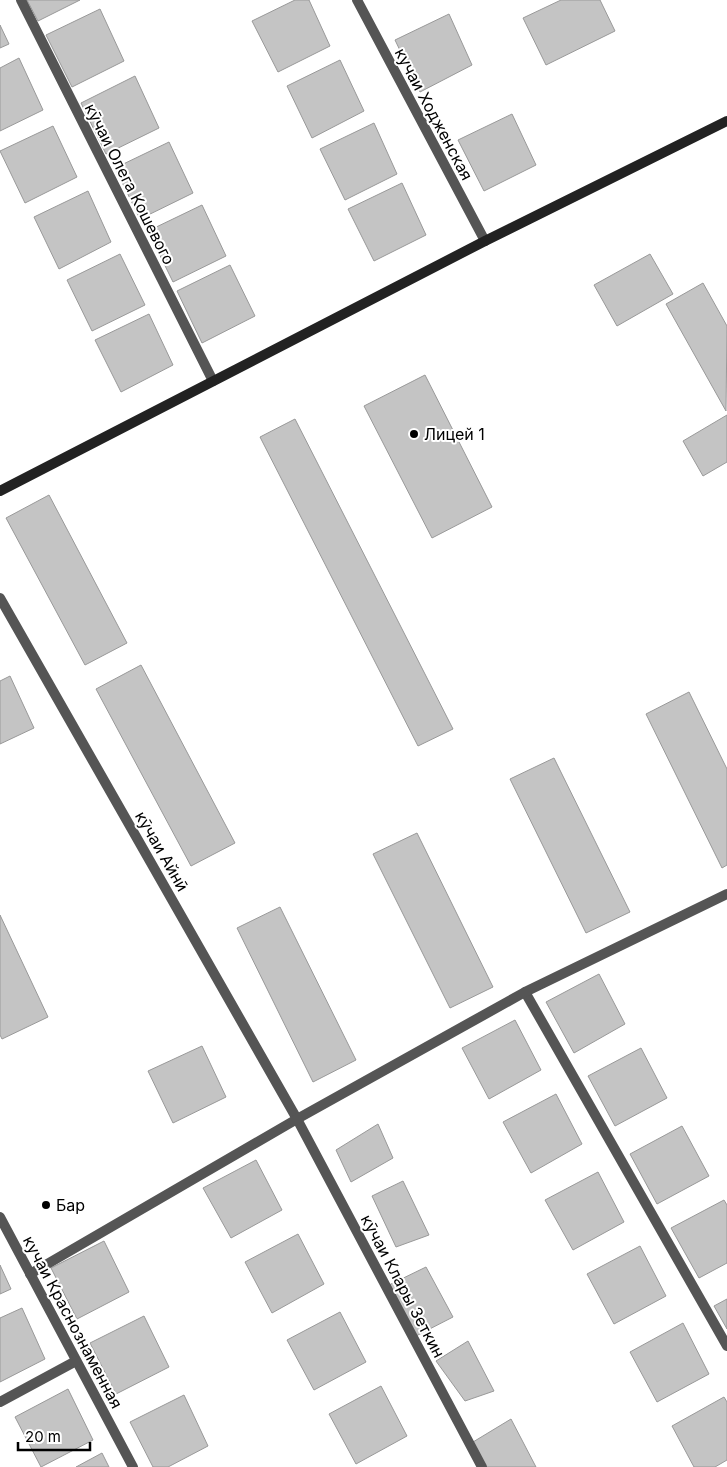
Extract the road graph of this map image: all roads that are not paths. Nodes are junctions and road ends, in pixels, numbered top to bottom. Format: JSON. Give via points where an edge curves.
{"nodes":[{"id":1,"x":20,"y":0,"type":"edge"},
{"id":2,"x":357,"y":0,"type":"edge"},
{"id":3,"x":727,"y":121,"type":"edge"},
{"id":4,"x":485,"y":242,"type":"junction"},
{"id":5,"x":213,"y":381,"type":"junction"},
{"id":6,"x":0,"y":491,"type":"edge"},
{"id":7,"x":0,"y":598,"type":"edge"},
{"id":8,"x":727,"y":894,"type":"edge"},
{"id":9,"x":525,"y":992,"type":"junction"},
{"id":10,"x":297,"y":1119,"type":"junction"},
{"id":11,"x":0,"y":1217,"type":"edge"},
{"id":12,"x":30,"y":1274,"type":"junction"},
{"id":13,"x":727,"y":1346,"type":"edge"},
{"id":14,"x":76,"y":1361,"type":"junction"},
{"id":15,"x":0,"y":1402,"type":"edge"},
{"id":16,"x":133,"y":1467,"type":"edge"},
{"id":17,"x":482,"y":1467,"type":"edge"}],
"edges":[{"from":1,"to":5,"type":"street","name":"кӯчаи Олега Кошевого"},
{"from":2,"to":4,"type":"street","name":"кучаи Ходженская"},
{"from":3,"to":4,"type":"street"},
{"from":4,"to":5,"type":"street"},
{"from":5,"to":6,"type":"street"},
{"from":7,"to":10,"type":"street","name":"кӯчаи Айнӣ"},
{"from":8,"to":9,"type":"street"},
{"from":9,"to":10,"type":"street"},
{"from":9,"to":13,"type":"street"},
{"from":10,"to":12,"type":"street"},
{"from":10,"to":17,"type":"street","name":"кӯчаи Клары Зеткин"},
{"from":11,"to":12,"type":"street","name":"кучаи Краснознаменная"},
{"from":12,"to":14,"type":"street","name":"кучаи Краснознаменная"},
{"from":14,"to":15,"type":"street"},
{"from":14,"to":16,"type":"street","name":"кучаи Краснознаменная"}]}
